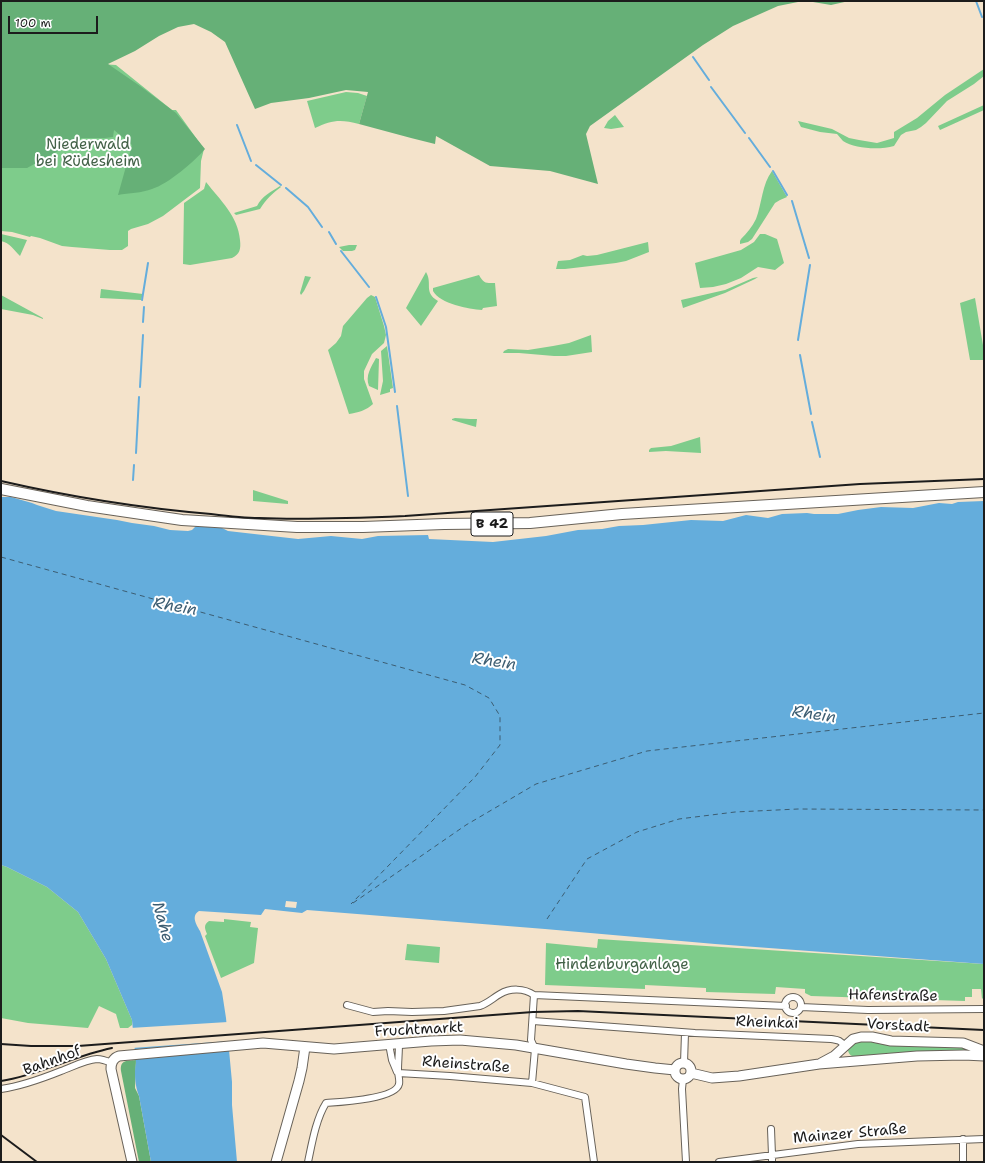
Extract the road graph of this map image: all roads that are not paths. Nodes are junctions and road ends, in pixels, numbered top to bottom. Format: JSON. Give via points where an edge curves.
{"nodes":[{"id":1,"x":1,"y":489,"type":"edge"},
{"id":2,"x":984,"y":492,"type":"edge"},
{"id":3,"x":534,"y":995,"type":"junction"},
{"id":4,"x":347,"y":1005,"type":"dead end"},
{"id":5,"x":786,"y":1006,"type":"junction"},
{"id":6,"x":801,"y":1007,"type":"junction"},
{"id":7,"x":984,"y":1009,"type":"edge"},
{"id":8,"x":533,"y":1021,"type":"junction"},
{"id":9,"x":685,"y":1033,"type":"junction"},
{"id":10,"x":963,"y":1043,"type":"junction"},
{"id":11,"x":394,"y":1044,"type":"junction"},
{"id":12,"x":844,"y":1046,"type":"junction"},
{"id":13,"x":305,"y":1047,"type":"junction"},
{"id":14,"x":535,"y":1049,"type":"junction"},
{"id":15,"x":984,"y":1051,"type":"edge"},
{"id":16,"x":964,"y":1055,"type":"junction"},
{"id":17,"x":984,"y":1056,"type":"edge"},
{"id":18,"x":855,"y":1062,"type":"junction"},
{"id":19,"x":112,"y":1063,"type":"junction"},
{"id":20,"x":684,"y":1063,"type":"junction"},
{"id":21,"x":818,"y":1064,"type":"junction"},
{"id":22,"x":676,"y":1070,"type":"junction"},
{"id":23,"x":398,"y":1073,"type":"junction"},
{"id":24,"x":691,"y":1073,"type":"junction"},
{"id":25,"x":683,"y":1079,"type":"junction"},
{"id":26,"x":532,"y":1083,"type":"junction"},
{"id":27,"x":1,"y":1089,"type":"edge"},
{"id":28,"x":771,"y":1129,"type":"dead end"},
{"id":29,"x":963,"y":1139,"type":"junction"},
{"id":30,"x":984,"y":1139,"type":"edge"},
{"id":31,"x":772,"y":1154,"type":"junction"},
{"id":32,"x":132,"y":1162,"type":"edge"},
{"id":33,"x":276,"y":1162,"type":"edge"},
{"id":34,"x":308,"y":1162,"type":"edge"},
{"id":35,"x":594,"y":1162,"type":"edge"},
{"id":36,"x":686,"y":1162,"type":"edge"},
{"id":37,"x":719,"y":1162,"type":"edge"},
{"id":38,"x":772,"y":1162,"type":"edge"},
{"id":39,"x":963,"y":1162,"type":"edge"}],
"edges":[{"from":1,"to":2,"type":"main road","number":"B 42","via":[[86,506],[182,520],[297,527],[530,523],[653,512]]},
{"from":3,"to":4,"type":"street","via":[[529,991],[510,990],[480,1006],[428,1012],[373,1012]]},
{"from":3,"to":5,"type":"street"},
{"from":3,"to":8,"type":"street"},
{"from":5,"to":6,"type":"street","name":"Hafenstraße","via":[[794,1013]]},
{"from":5,"to":6,"type":"street","name":"Hafenstraße","via":[[788,1000],[794,998],[800,1002]]},
{"from":6,"to":7,"type":"street","name":"Hafenstraße","via":[[868,1010]]},
{"from":8,"to":9,"type":"street","name":"Rheinkai"},
{"from":8,"to":14,"type":"street","via":[[531,1040]]},
{"from":9,"to":12,"type":"street","name":"Rheinkai","via":[[831,1039],[838,1040]]},
{"from":9,"to":20,"type":"street"},
{"from":10,"to":12,"type":"main road","name":"Vorstadt","via":[[891,1041],[861,1037]]},
{"from":10,"to":15,"type":"main road","name":"Vorstadt"},
{"from":10,"to":16,"type":"main road","via":[[967,1050]]},
{"from":11,"to":13,"type":"main road","name":"Fruchtmarkt","via":[[334,1049]]},
{"from":11,"to":14,"type":"main road","name":"Fruchtmarkt","via":[[468,1041]]},
{"from":11,"to":23,"type":"street"},
{"from":11,"to":23,"type":"street","via":[[392,1060]]},
{"from":12,"to":18,"type":"main road","via":[[844,1055]]},
{"from":12,"to":21,"type":"main road","name":"Vorstadt","via":[[834,1056]]},
{"from":13,"to":19,"type":"main road","name":"Fruchtmarkt","via":[[263,1043],[117,1056]]},
{"from":13,"to":33,"type":"main road","via":[[300,1081]]},
{"from":14,"to":22,"type":"main road"},
{"from":14,"to":26,"type":"street"},
{"from":16,"to":17,"type":"main road","name":"Vorstadt"},
{"from":16,"to":18,"type":"main road","name":"Vorstadt","via":[[917,1056]]},
{"from":18,"to":21,"type":"main road","name":"Vorstadt"},
{"from":19,"to":27,"type":"street","name":"Bahnhof","via":[[95,1059],[39,1080]]},
{"from":19,"to":32,"type":"main road","via":[[111,1069]]},
{"from":20,"to":22,"type":"main road"},
{"from":20,"to":24,"type":"main road","via":[[690,1066]]},
{"from":21,"to":24,"type":"main road","name":"Vorstadt","via":[[712,1078]]},
{"from":22,"to":25,"type":"main road","via":[[677,1075]]},
{"from":23,"to":26,"type":"street","name":"Rheinstraße"},
{"from":23,"to":34,"type":"street","via":[[399,1086],[393,1092],[326,1103]]},
{"from":24,"to":25,"type":"main road"},
{"from":25,"to":36,"type":"street"},
{"from":26,"to":35,"type":"street","name":"Rheinstraße","via":[[585,1097]]},
{"from":28,"to":31,"type":"street"},
{"from":29,"to":30,"type":"street","name":"Mainzer Straße"},
{"from":29,"to":31,"type":"street","name":"Mainzer Straße","via":[[858,1144]]},
{"from":29,"to":39,"type":"street"},
{"from":31,"to":37,"type":"street","name":"Mainzer Straße"},
{"from":31,"to":38,"type":"street"}]}
